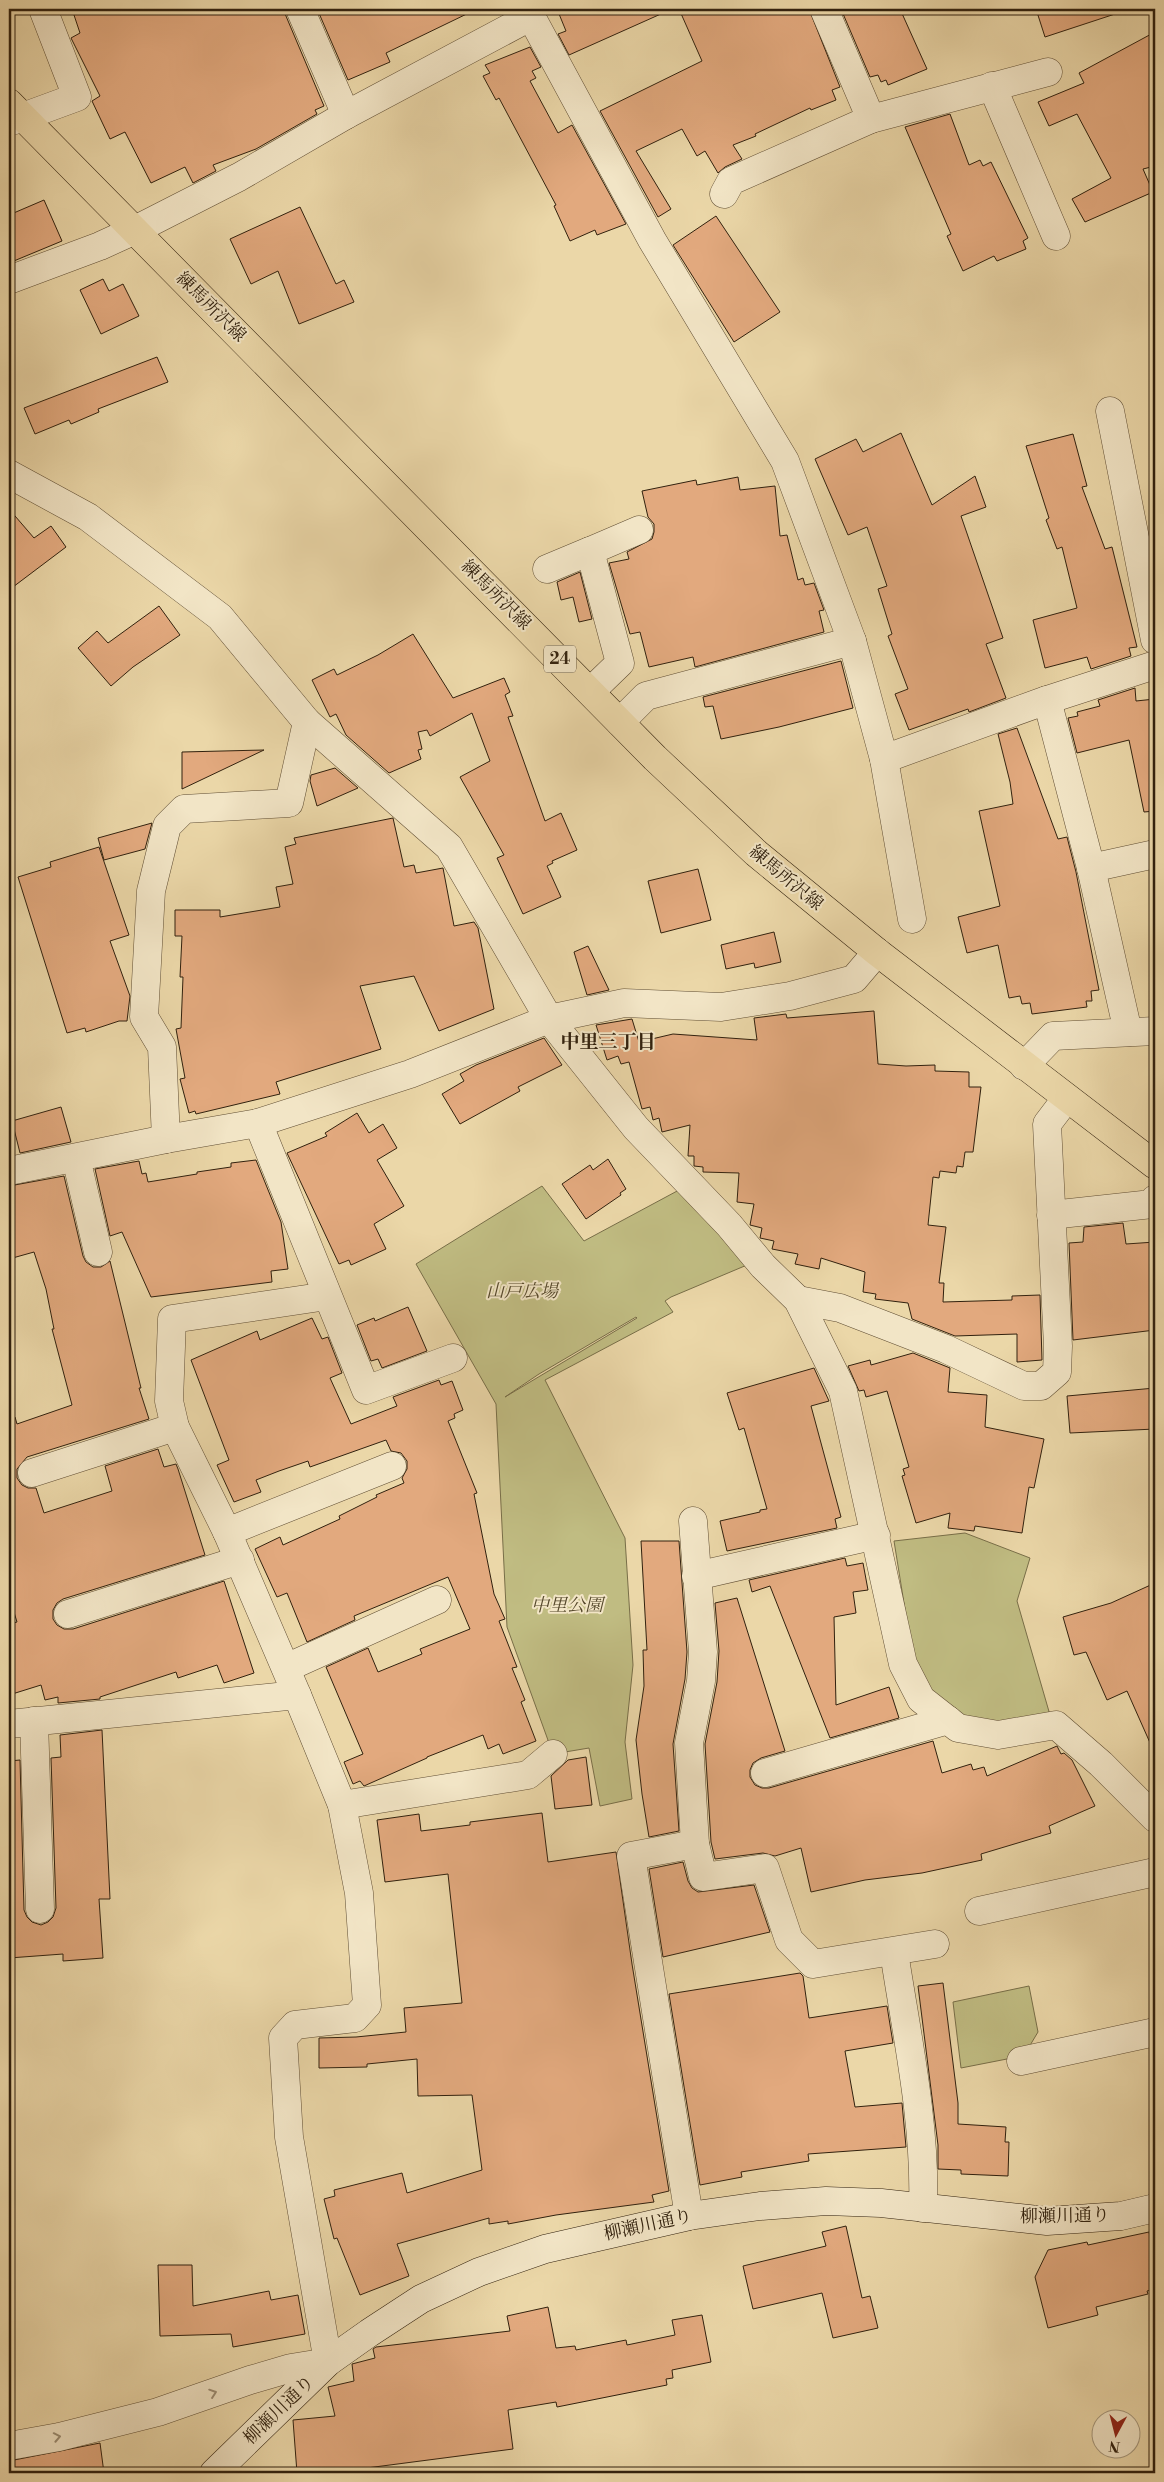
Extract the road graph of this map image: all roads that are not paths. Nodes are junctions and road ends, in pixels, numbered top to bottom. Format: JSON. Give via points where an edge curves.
{"nodes":[{"id":1,"x":43,"y":9,"type":"edge"},
{"id":2,"x":300,"y":9,"type":"edge"},
{"id":3,"x":824,"y":9,"type":"edge"},
{"id":4,"x":529,"y":13,"type":"edge"},
{"id":5,"x":1048,"y":72,"type":"dead end"},
{"id":6,"x":992,"y":86,"type":"junction"},
{"id":7,"x":13,"y":114,"type":"edge"},
{"id":8,"x":346,"y":115,"type":"junction"},
{"id":9,"x":871,"y":119,"type":"junction"},
{"id":10,"x":724,"y":194,"type":"dead end"},
{"id":11,"x":135,"y":230,"type":"junction"},
{"id":12,"x":1056,"y":236,"type":"dead end"},
{"id":13,"x":9,"y":280,"type":"edge"},
{"id":14,"x":1110,"y":412,"type":"dead end"},
{"id":15,"x":9,"y":474,"type":"edge"},
{"id":16,"x":639,"y":530,"type":"dead end"},
{"id":17,"x":590,"y":551,"type":"junction"},
{"id":18,"x":547,"y":569,"type":"dead end"},
{"id":19,"x":1155,"y":640,"type":"edge"},
{"id":20,"x":852,"y":641,"type":"junction"},
{"id":21,"x":1155,"y":665,"type":"edge"},
{"id":22,"x":591,"y":691,"type":"junction"},
{"id":23,"x":1046,"y":700,"type":"junction"},
{"id":24,"x":307,"y":722,"type":"junction"},
{"id":25,"x":620,"y":722,"type":"junction"},
{"id":26,"x":884,"y":760,"type":"junction"},
{"id":27,"x":1155,"y":854,"type":"edge"},
{"id":28,"x":1091,"y":868,"type":"junction"},
{"id":29,"x":912,"y":919,"type":"dead end"},
{"id":30,"x":876,"y":952,"type":"junction"},
{"id":31,"x":549,"y":1019,"type":"junction"},
{"id":32,"x":1155,"y":1031,"type":"edge"},
{"id":33,"x":1128,"y":1032,"type":"junction"},
{"id":34,"x":1024,"y":1066,"type":"junction"},
{"id":35,"x":1066,"y":1099,"type":"junction"},
{"id":36,"x":258,"y":1123,"type":"junction"},
{"id":37,"x":166,"y":1139,"type":"junction"},
{"id":38,"x":76,"y":1158,"type":"junction"},
{"id":39,"x":1155,"y":1165,"type":"edge"},
{"id":40,"x":9,"y":1171,"type":"edge"},
{"id":41,"x":1155,"y":1199,"type":"edge"},
{"id":42,"x":1051,"y":1215,"type":"junction"},
{"id":43,"x":98,"y":1252,"type":"dead end"},
{"id":44,"x":327,"y":1296,"type":"junction"},
{"id":45,"x":798,"y":1300,"type":"junction"},
{"id":46,"x":453,"y":1358,"type":"dead end"},
{"id":47,"x":175,"y":1427,"type":"junction"},
{"id":48,"x":392,"y":1466,"type":"dead end"},
{"id":49,"x":32,"y":1473,"type":"dead end"},
{"id":50,"x":693,"y":1521,"type":"dead end"},
{"id":51,"x":227,"y":1532,"type":"junction"},
{"id":52,"x":876,"y":1535,"type":"junction"},
{"id":53,"x":240,"y":1560,"type":"junction"},
{"id":54,"x":696,"y":1576,"type":"junction"},
{"id":55,"x":437,"y":1600,"type":"dead end"},
{"id":56,"x":68,"y":1614,"type":"dead end"},
{"id":57,"x":286,"y":1668,"type":"junction"},
{"id":58,"x":297,"y":1695,"type":"junction"},
{"id":59,"x":948,"y":1720,"type":"junction"},
{"id":60,"x":21,"y":1723,"type":"edge"},
{"id":61,"x":553,"y":1754,"type":"dead end"},
{"id":62,"x":765,"y":1773,"type":"dead end"},
{"id":63,"x":342,"y":1805,"type":"junction"},
{"id":64,"x":1155,"y":1818,"type":"edge"},
{"id":65,"x":695,"y":1844,"type":"junction"},
{"id":66,"x":1155,"y":1872,"type":"edge"},
{"id":67,"x":40,"y":1908,"type":"dead end"},
{"id":68,"x":979,"y":1910,"type":"dead end"},
{"id":69,"x":935,"y":1944,"type":"dead end"},
{"id":70,"x":894,"y":1952,"type":"junction"},
{"id":71,"x":1155,"y":2032,"type":"edge"},
{"id":72,"x":1021,"y":2061,"type":"dead end"},
{"id":73,"x":922,"y":2208,"type":"junction"},
{"id":74,"x":1155,"y":2208,"type":"edge"},
{"id":75,"x":689,"y":2216,"type":"junction"},
{"id":76,"x":328,"y":2362,"type":"junction"},
{"id":77,"x":9,"y":2446,"type":"edge"},
{"id":78,"x":214,"y":2473,"type":"edge"}],
"edges":[{"from":1,"to":7,"type":"street","via":[[77,97]]},
{"from":2,"to":8,"type":"street"},
{"from":3,"to":9,"type":"street"},
{"from":4,"to":8,"type":"street"},
{"from":4,"to":20,"type":"street","via":[[652,240],[785,461]]},
{"from":5,"to":6,"type":"street"},
{"from":6,"to":9,"type":"street"},
{"from":6,"to":12,"type":"street"},
{"from":7,"to":11,"type":"main road","name":"練馬所沢線","number":"24"},
{"from":8,"to":11,"type":"street","via":[[239,177]]},
{"from":9,"to":10,"type":"street","via":[[731,181]]},
{"from":11,"to":13,"type":"street"},
{"from":11,"to":22,"type":"main road","name":"練馬所沢線","number":"24"},
{"from":14,"to":19,"type":"street"},
{"from":15,"to":24,"type":"street","via":[[88,517],[220,618]]},
{"from":16,"to":17,"type":"street"},
{"from":17,"to":18,"type":"street"},
{"from":17,"to":22,"type":"street","via":[[620,663]]},
{"from":20,"to":25,"type":"street","via":[[646,696]]},
{"from":20,"to":26,"type":"street"},
{"from":21,"to":23,"type":"street"},
{"from":22,"to":25,"type":"main road","name":"練馬所沢線","number":"24"},
{"from":23,"to":26,"type":"street"},
{"from":23,"to":28,"type":"street"},
{"from":24,"to":31,"type":"street","via":[[449,847]]},
{"from":24,"to":37,"type":"street","via":[[289,803],[184,809],[167,826],[151,891],[144,1017],[162,1047]]},
{"from":25,"to":30,"type":"main road","name":"練馬所沢線","number":"24","via":[[756,853]]},
{"from":26,"to":29,"type":"street"},
{"from":27,"to":28,"type":"street"},
{"from":28,"to":33,"type":"street"},
{"from":30,"to":31,"type":"street","via":[[854,979],[790,996],[721,1007],[624,1003]]},
{"from":30,"to":34,"type":"main road","name":"練馬所沢線","number":"24"},
{"from":31,"to":36,"type":"street","via":[[410,1074]]},
{"from":31,"to":45,"type":"street","via":[[636,1128]]},
{"from":32,"to":33,"type":"street"},
{"from":33,"to":34,"type":"street","via":[[1053,1036]]},
{"from":34,"to":35,"type":"main road","name":"練馬所沢線","number":"24"},
{"from":35,"to":39,"type":"main road","name":"練馬所沢線","number":"24"},
{"from":35,"to":42,"type":"street","via":[[1047,1124]]},
{"from":36,"to":37,"type":"street"},
{"from":36,"to":44,"type":"street"},
{"from":37,"to":38,"type":"street"},
{"from":38,"to":40,"type":"street"},
{"from":38,"to":43,"type":"street"},
{"from":41,"to":42,"type":"street","via":[[1152,1204]]},
{"from":42,"to":45,"type":"street","via":[[1057,1372],[1041,1386],[1024,1386],[946,1349],[840,1308]]},
{"from":44,"to":46,"type":"street","via":[[366,1390]]},
{"from":44,"to":47,"type":"street","via":[[172,1319],[169,1401]]},
{"from":45,"to":52,"type":"street","via":[[843,1391]]},
{"from":47,"to":49,"type":"street"},
{"from":47,"to":51,"type":"street"},
{"from":48,"to":51,"type":"street"},
{"from":50,"to":54,"type":"street"},
{"from":51,"to":53,"type":"street"},
{"from":52,"to":54,"type":"street"},
{"from":52,"to":59,"type":"street","via":[[903,1664],[921,1699]]},
{"from":53,"to":56,"type":"street"},
{"from":53,"to":57,"type":"street"},
{"from":54,"to":65,"type":"street","via":[[703,1652],[689,1743]]},
{"from":55,"to":57,"type":"street"},
{"from":57,"to":58,"type":"street"},
{"from":58,"to":60,"type":"street"},
{"from":58,"to":63,"type":"street"},
{"from":59,"to":62,"type":"street"},
{"from":59,"to":64,"type":"street","via":[[958,1728],[998,1735],[1056,1725]]},
{"from":60,"to":67,"type":"street"},
{"from":61,"to":63,"type":"street","via":[[528,1775]]},
{"from":63,"to":76,"type":"street","via":[[359,1893],[367,2004],[355,2018],[295,2025],[283,2038],[289,2137]]},
{"from":65,"to":70,"type":"street","via":[[703,1877],[765,1868],[789,1940],[813,1964]]},
{"from":65,"to":75,"type":"street","via":[[631,1856]]},
{"from":66,"to":68,"type":"street"},
{"from":69,"to":70,"type":"street"},
{"from":70,"to":73,"type":"street","via":[[921,2133]]},
{"from":71,"to":72,"type":"street"},
{"from":73,"to":74,"type":"street","name":"柳瀬川通り","via":[[1046,2221],[1121,2216]]},
{"from":73,"to":75,"type":"street","name":"柳瀬川通り","via":[[826,2201]]},
{"from":75,"to":76,"type":"street","name":"柳瀬川通り","via":[[545,2249],[479,2272],[421,2299]]},
{"from":77,"to":76,"type":"street","one_way":true,"via":[[158,2412],[250,2380]]},
{"from":76,"to":78,"type":"street","name":"柳瀬川通り"}]}
